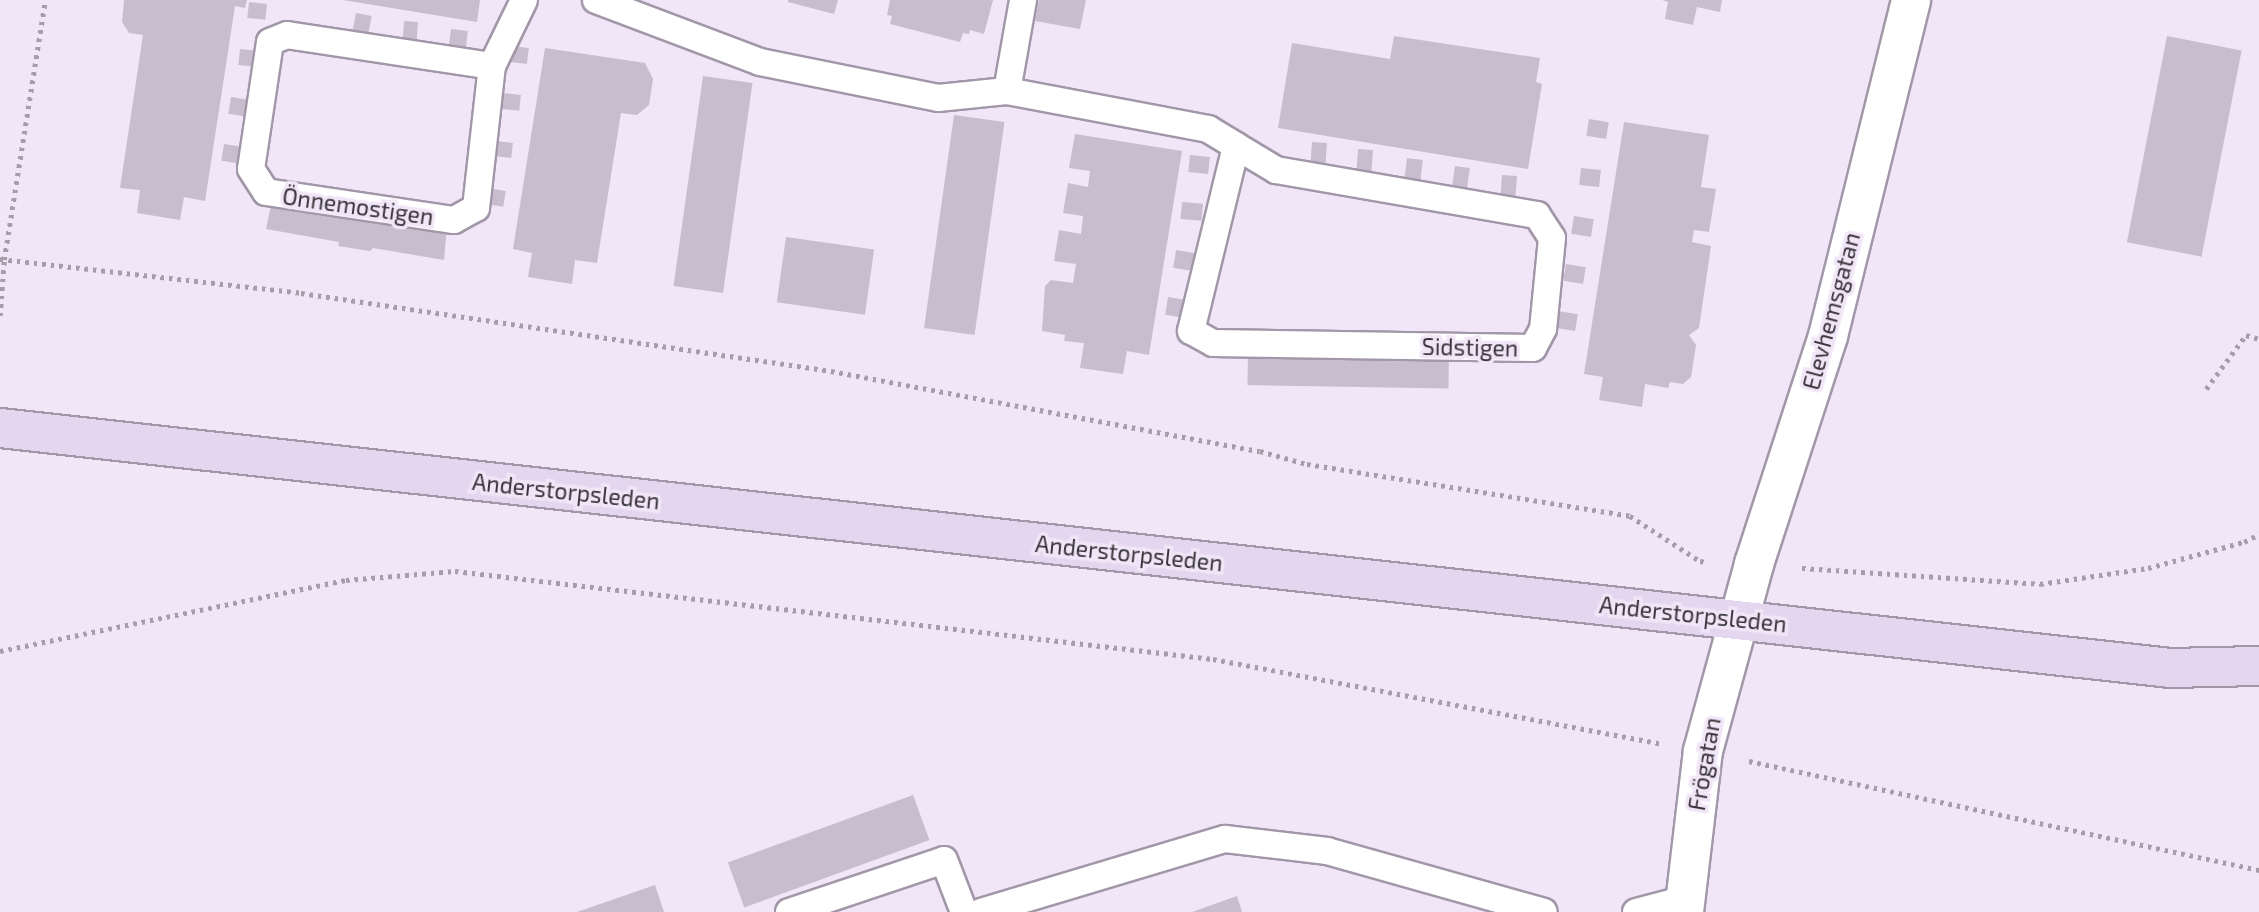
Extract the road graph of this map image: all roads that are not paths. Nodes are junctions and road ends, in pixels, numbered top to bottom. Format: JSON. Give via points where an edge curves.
{"nodes":[{"id":1,"x":524,"y":0,"type":"edge"},
{"id":2,"x":596,"y":0,"type":"edge"},
{"id":3,"x":1023,"y":0,"type":"edge"},
{"id":4,"x":1911,"y":0,"type":"edge"},
{"id":5,"x":492,"y":66,"type":"junction"},
{"id":6,"x":1007,"y":91,"type":"junction"},
{"id":7,"x":1236,"y":146,"type":"junction"},
{"id":8,"x":0,"y":428,"type":"edge"},
{"id":9,"x":1738,"y":619,"type":"junction"},
{"id":10,"x":2259,"y":666,"type":"edge"},
{"id":11,"x":1685,"y":905,"type":"edge"},
{"id":12,"x":980,"y":911,"type":"edge"},
{"id":13,"x":789,"y":912,"type":"edge"},
{"id":14,"x":1544,"y":912,"type":"edge"},
{"id":15,"x":1636,"y":912,"type":"edge"}],
"edges":[{"from":1,"to":5,"type":"lane","name":"Önnemostigen"},
{"from":2,"to":6,"type":"lane","via":[[760,62],[938,98]]},
{"from":3,"to":6,"type":"lane"},
{"from":4,"to":9,"type":"street","name":"Elevhemsgatan","via":[[1828,336]]},
{"from":5,"to":5,"type":"lane","name":"Önnemostigen","via":[[476,208],[454,220],[266,192],[251,169],[270,43],[287,35]]},
{"from":6,"to":7,"type":"lane","name":"Sidstigen","via":[[1208,129]]},
{"from":7,"to":7,"type":"lane","name":"Sidstigen","via":[[1276,170],[1537,215],[1552,238],[1543,329],[1533,348],[1213,343],[1191,331]]},
{"from":8,"to":9,"type":"main road","name":"Anderstorpsleden"},
{"from":9,"to":10,"type":"main road","name":"Anderstorpsleden","via":[[2170,668]]},
{"from":9,"to":11,"type":"street","name":"Frögatan","via":[[1703,751]]},
{"from":11,"to":15,"type":"lane"},
{"from":12,"to":13,"type":"lane","via":[[944,860]]},
{"from":12,"to":14,"type":"lane","via":[[1225,839],[1327,851]]}]}
